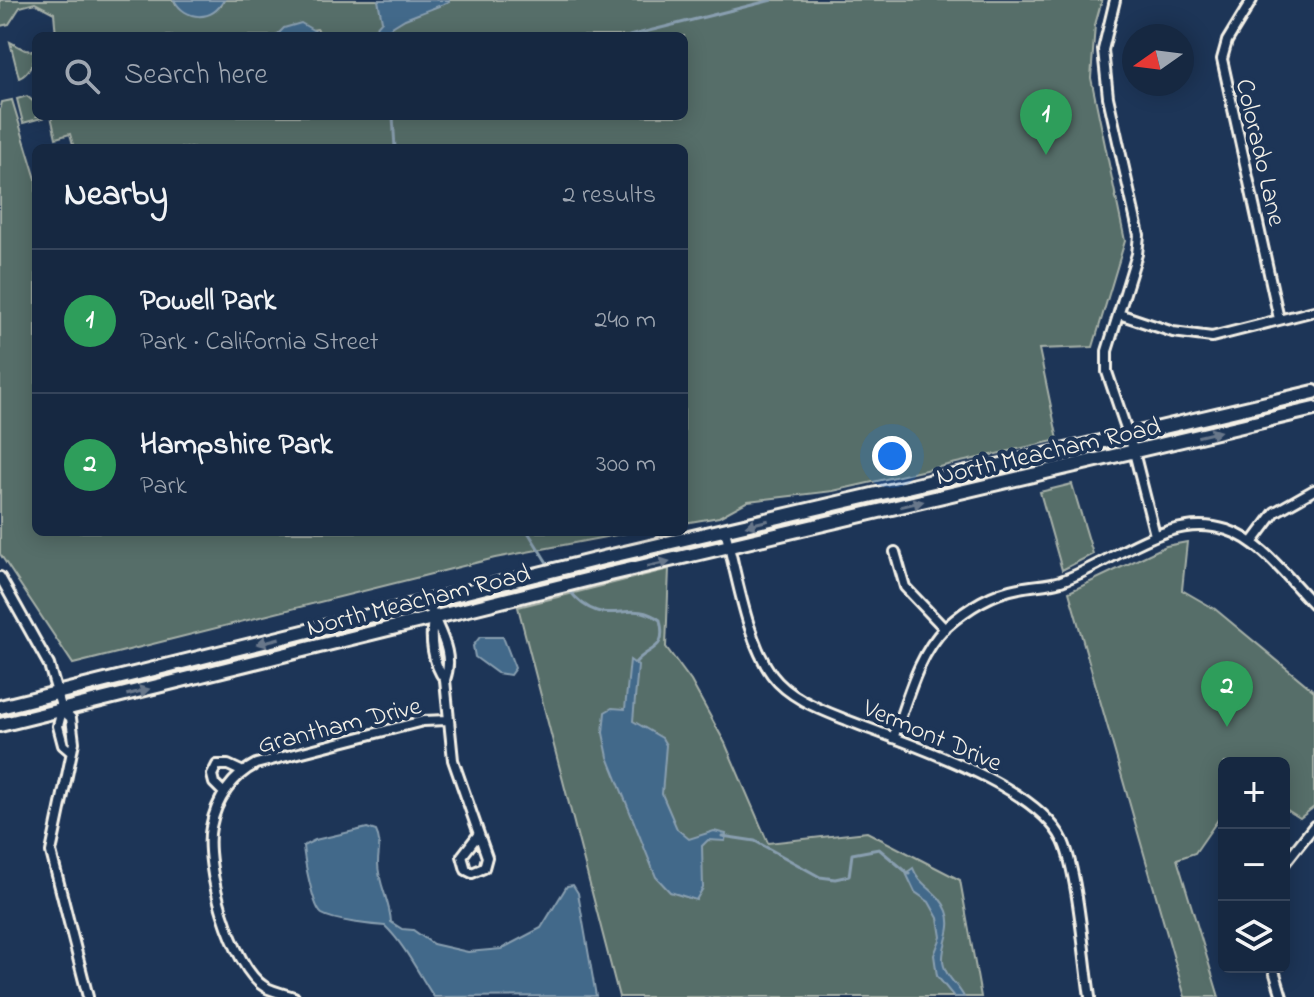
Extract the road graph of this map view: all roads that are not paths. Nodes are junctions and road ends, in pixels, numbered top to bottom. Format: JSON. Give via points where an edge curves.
{"nodes":[{"id":1,"x":1115,"y":0,"type":"edge"},
{"id":2,"x":1252,"y":0,"type":"edge"},
{"id":3,"x":1314,"y":311,"type":"edge"},
{"id":4,"x":1119,"y":314,"type":"junction"},
{"id":5,"x":1279,"y":319,"type":"junction"},
{"id":6,"x":1314,"y":392,"type":"edge"},
{"id":7,"x":1314,"y":409,"type":"edge"},
{"id":8,"x":1125,"y":437,"type":"junction"},
{"id":9,"x":1134,"y":452,"type":"junction"},
{"id":10,"x":1314,"y":490,"type":"edge"},
{"id":11,"x":725,"y":531,"type":"junction"},
{"id":12,"x":1155,"y":535,"type":"junction"},
{"id":13,"x":1252,"y":543,"type":"junction"},
{"id":14,"x":730,"y":549,"type":"junction"},
{"id":15,"x":895,"y":552,"type":"dead end"},
{"id":16,"x":0,"y":577,"type":"edge"},
{"id":17,"x":428,"y":601,"type":"junction"},
{"id":18,"x":1314,"y":605,"type":"edge"},
{"id":19,"x":433,"y":619,"type":"junction"},
{"id":20,"x":945,"y":629,"type":"junction"},
{"id":21,"x":445,"y":680,"type":"junction"},
{"id":22,"x":58,"y":693,"type":"junction"},
{"id":23,"x":0,"y":707,"type":"edge"},
{"id":24,"x":62,"y":710,"type":"junction"},
{"id":25,"x":447,"y":720,"type":"junction"},
{"id":26,"x":0,"y":725,"type":"edge"},
{"id":27,"x":893,"y":738,"type":"junction"},
{"id":28,"x":70,"y":751,"type":"junction"},
{"id":29,"x":241,"y":771,"type":"junction"},
{"id":30,"x":224,"y":793,"type":"junction"},
{"id":31,"x":1314,"y":826,"type":"edge"},
{"id":32,"x":478,"y":835,"type":"dead end"},
{"id":33,"x":1290,"y":856,"type":"edge"},
{"id":34,"x":1275,"y":973,"type":"edge"},
{"id":35,"x":263,"y":992,"type":"edge"},
{"id":36,"x":88,"y":997,"type":"edge"},
{"id":37,"x":291,"y":997,"type":"edge"},
{"id":38,"x":1090,"y":997,"type":"edge"},
{"id":39,"x":1282,"y":997,"type":"edge"}],
"edges":[{"from":1,"to":4,"type":"street","via":[[1103,50],[1108,97],[1139,235]]},
{"from":2,"to":5,"type":"street","name":"Colorado Lane","via":[[1222,59]]},
{"from":3,"to":5,"type":"street"},
{"from":4,"to":5,"type":"street","via":[[1173,332],[1212,337]]},
{"from":4,"to":8,"type":"street","via":[[1107,351],[1107,372]]},
{"from":6,"to":8,"type":"main road","name":"North Meacham Road"},
{"from":9,"to":7,"type":"main road","name":"North Meacham Road","one_way":true},
{"from":8,"to":9,"type":"street"},
{"from":8,"to":11,"type":"main road","name":"North Meacham Road","one_way":true},
{"from":9,"to":12,"type":"street"},
{"from":14,"to":9,"type":"main road","name":"North Meacham Road","one_way":true},
{"from":10,"to":13,"type":"street","via":[[1275,512]]},
{"from":11,"to":14,"type":"street","name":"Vermont Drive"},
{"from":11,"to":17,"type":"main road","name":"North Meacham Road"},
{"from":12,"to":13,"type":"street","via":[[1209,527]]},
{"from":12,"to":20,"type":"street","via":[[1062,581],[999,592]]},
{"from":13,"to":18,"type":"street"},
{"from":19,"to":14,"type":"main road","name":"North Meacham Road","one_way":true},
{"from":14,"to":27,"type":"street","name":"Vermont Drive","via":[[761,659],[774,678],[816,707]]},
{"from":15,"to":20,"type":"street","via":[[905,587]]},
{"from":16,"to":22,"type":"street","via":[[49,665]]},
{"from":17,"to":19,"type":"street"},
{"from":17,"to":22,"type":"main road","name":"North Meacham Road","one_way":true},
{"from":19,"to":21,"type":"street","via":[[430,636]]},
{"from":19,"to":21,"type":"street","via":[[444,633],[449,670]]},
{"from":24,"to":19,"type":"main road","name":"North Meacham Road","one_way":true},
{"from":20,"to":27,"type":"street","via":[[926,653]]},
{"from":21,"to":25,"type":"street"},
{"from":22,"to":23,"type":"main road","name":"North Meacham Road"},
{"from":22,"to":24,"type":"street"},
{"from":24,"to":26,"type":"main road","name":"North Meacham Road"},
{"from":24,"to":28,"type":"street","via":[[58,726]]},
{"from":24,"to":28,"type":"street","via":[[72,722]]},
{"from":25,"to":29,"type":"street","name":"Grantham Drive","via":[[423,721]]},
{"from":25,"to":32,"type":"street","via":[[453,760]]},
{"from":27,"to":38,"type":"street","name":"Vermont Drive","via":[[1001,784],[1049,820],[1069,865]]},
{"from":28,"to":36,"type":"street","via":[[51,852]]},
{"from":29,"to":30,"type":"street","name":"Grantham Drive"},
{"from":29,"to":30,"type":"street","name":"Grantham Drive","via":[[217,765],[212,775]]},
{"from":30,"to":35,"type":"street","name":"Grantham Drive","via":[[211,827],[211,865],[241,963]]},
{"from":31,"to":33,"type":"street"},
{"from":34,"to":39,"type":"street"},
{"from":35,"to":37,"type":"street","name":"Grantham Drive"}]}
